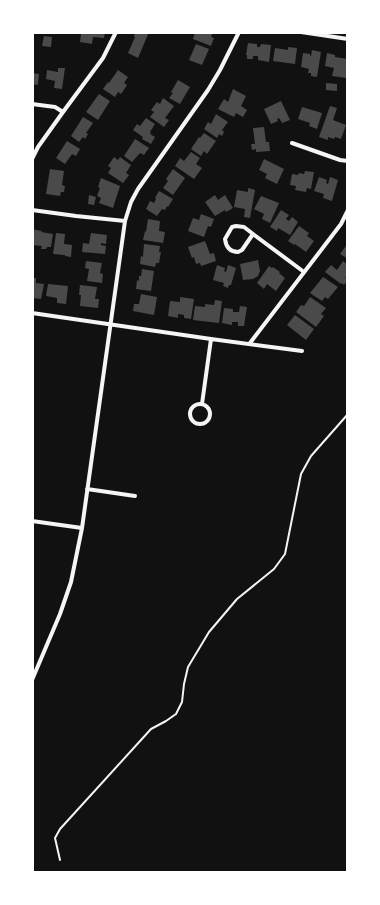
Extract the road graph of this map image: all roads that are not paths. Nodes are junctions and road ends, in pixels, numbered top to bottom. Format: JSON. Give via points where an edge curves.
{"nodes":[{"id":1,"x":116,"y":32,"type":"edge"},
{"id":2,"x":239,"y":32,"type":"edge"},
{"id":3,"x":301,"y":32,"type":"edge"},
{"id":4,"x":348,"y":39,"type":"edge"},
{"id":5,"x":32,"y":104,"type":"edge"},
{"id":6,"x":62,"y":112,"type":"junction"},
{"id":7,"x":292,"y":143,"type":"dead end"},
{"id":8,"x":32,"y":159,"type":"edge"},
{"id":9,"x":348,"y":161,"type":"edge"},
{"id":10,"x":32,"y":210,"type":"edge"},
{"id":11,"x":348,"y":210,"type":"edge"},
{"id":12,"x":125,"y":221,"type":"junction"},
{"id":13,"x":253,"y":234,"type":"junction"},
{"id":14,"x":304,"y":272,"type":"junction"},
{"id":15,"x":32,"y":313,"type":"edge"},
{"id":16,"x":111,"y":324,"type":"junction"},
{"id":17,"x":211,"y":339,"type":"junction"},
{"id":18,"x":250,"y":344,"type":"junction"},
{"id":19,"x":302,"y":351,"type":"dead end"},
{"id":20,"x":202,"y":404,"type":"junction"},
{"id":21,"x":348,"y":414,"type":"edge"},
{"id":22,"x":87,"y":489,"type":"junction"},
{"id":23,"x":134,"y":496,"type":"dead end"},
{"id":24,"x":32,"y":521,"type":"edge"},
{"id":25,"x":82,"y":528,"type":"junction"},
{"id":26,"x":32,"y":680,"type":"edge"},
{"id":27,"x":60,"y":860,"type":"dead end"}],
"edges":[{"from":1,"to":6,"type":"street","via":[[103,58]]},
{"from":2,"to":12,"type":"street","via":[[208,90],[138,189]]},
{"from":3,"to":4,"type":"street"},
{"from":5,"to":6,"type":"street"},
{"from":6,"to":8,"type":"street"},
{"from":7,"to":9,"type":"street"},
{"from":10,"to":12,"type":"street"},
{"from":11,"to":14,"type":"street"},
{"from":12,"to":16,"type":"street"},
{"from":13,"to":13,"type":"street","via":[[238,252],[230,250],[225,243],[236,226],[244,227]]},
{"from":13,"to":14,"type":"street"},
{"from":14,"to":18,"type":"street"},
{"from":15,"to":16,"type":"street"},
{"from":16,"to":17,"type":"street"},
{"from":16,"to":22,"type":"street"},
{"from":17,"to":18,"type":"street"},
{"from":17,"to":20,"type":"street"},
{"from":18,"to":19,"type":"street"},
{"from":20,"to":20,"type":"street","via":[[191,410],[192,419],[200,424],[206,422],[210,414]]},
{"from":21,"to":27,"type":"lane","via":[[311,456],[301,474],[285,554],[274,569],[237,599],[209,632],[188,668],[182,702],[176,714],[151,729],[60,829],[54,838]]},
{"from":22,"to":23,"type":"street"},
{"from":22,"to":25,"type":"street"},
{"from":24,"to":25,"type":"street"},
{"from":25,"to":26,"type":"street","via":[[71,582]]}]}
